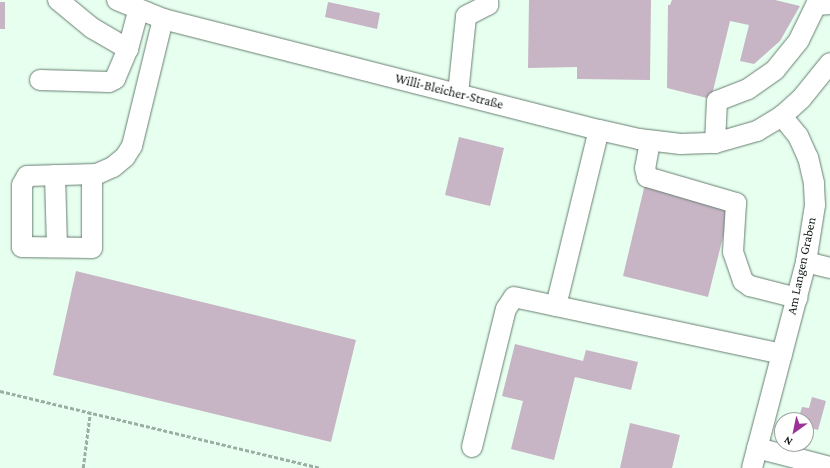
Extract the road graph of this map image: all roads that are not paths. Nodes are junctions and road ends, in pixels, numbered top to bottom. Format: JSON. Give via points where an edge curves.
{"nodes":[{"id":1,"x":58,"y":0,"type":"edge"},
{"id":2,"x":117,"y":0,"type":"edge"},
{"id":3,"x":488,"y":0,"type":"edge"},
{"id":4,"x":830,"y":4,"type":"edge"},
{"id":5,"x":138,"y":11,"type":"junction"},
{"id":6,"x":163,"y":19,"type":"junction"},
{"id":7,"x":128,"y":49,"type":"junction"},
{"id":8,"x":830,"y":63,"type":"edge"},
{"id":9,"x":40,"y":80,"type":"dead end"},
{"id":10,"x":458,"y":94,"type":"junction"},
{"id":11,"x":782,"y":116,"type":"junction"},
{"id":12,"x":599,"y":130,"type":"junction"},
{"id":13,"x":650,"y":141,"type":"junction"},
{"id":14,"x":715,"y":143,"type":"junction"},
{"id":15,"x":55,"y":175,"type":"junction"},
{"id":16,"x":92,"y":175,"type":"junction"},
{"id":17,"x":57,"y":247,"type":"junction"},
{"id":18,"x":806,"y":262,"type":"junction"},
{"id":19,"x":830,"y":268,"type":"edge"},
{"id":20,"x":797,"y":298,"type":"junction"},
{"id":21,"x":556,"y":306,"type":"junction"},
{"id":22,"x":782,"y":354,"type":"junction"},
{"id":23,"x":472,"y":447,"type":"dead end"},
{"id":24,"x":758,"y":448,"type":"junction"},
{"id":25,"x":830,"y":467,"type":"edge"},
{"id":26,"x":752,"y":468,"type":"edge"}],
"edges":[{"from":1,"to":7,"type":"street","via":[[92,28]]},
{"from":2,"to":5,"type":"street","name":"Willi-Bleicher-Straße"},
{"from":3,"to":10,"type":"street","via":[[488,5],[466,16]]},
{"from":4,"to":14,"type":"street","via":[[816,5],[799,40],[775,70],[748,88],[717,101]]},
{"from":5,"to":6,"type":"street","name":"Willi-Bleicher-Straße"},
{"from":5,"to":7,"type":"street"},
{"from":6,"to":10,"type":"street","name":"Willi-Bleicher-Straße"},
{"from":6,"to":16,"type":"street","via":[[132,146],[125,157],[113,166]]},
{"from":7,"to":9,"type":"street","via":[[118,74],[109,82]]},
{"from":8,"to":11,"type":"street","via":[[806,94]]},
{"from":10,"to":12,"type":"street","name":"Willi-Bleicher-Straße"},
{"from":11,"to":14,"type":"street","name":"Willi-Bleicher-Straße","via":[[757,131]]},
{"from":11,"to":18,"type":"street","name":"Am Langen Graben","via":[[798,136],[808,158],[814,182],[815,205]]},
{"from":12,"to":13,"type":"street","name":"Willi-Bleicher-Straße"},
{"from":12,"to":21,"type":"street"},
{"from":13,"to":14,"type":"street","name":"Willi-Bleicher-Straße","via":[[681,144]]},
{"from":13,"to":20,"type":"street","via":[[645,168],[647,177],[736,203],[733,252],[743,281],[750,286]]},
{"from":15,"to":16,"type":"street"},
{"from":15,"to":17,"type":"street"},
{"from":15,"to":17,"type":"street","via":[[31,176],[24,179],[22,247]]},
{"from":16,"to":17,"type":"street","via":[[92,248]]},
{"from":18,"to":19,"type":"street"},
{"from":18,"to":20,"type":"street","name":"Am Langen Graben"},
{"from":20,"to":22,"type":"street","name":"Am Langen Graben"},
{"from":21,"to":22,"type":"street"},
{"from":21,"to":23,"type":"street","via":[[514,297],[506,309]]},
{"from":22,"to":24,"type":"street","name":"Am Langen Graben"},
{"from":24,"to":25,"type":"street"},
{"from":24,"to":26,"type":"street","name":"Am Langen Graben"}]}
